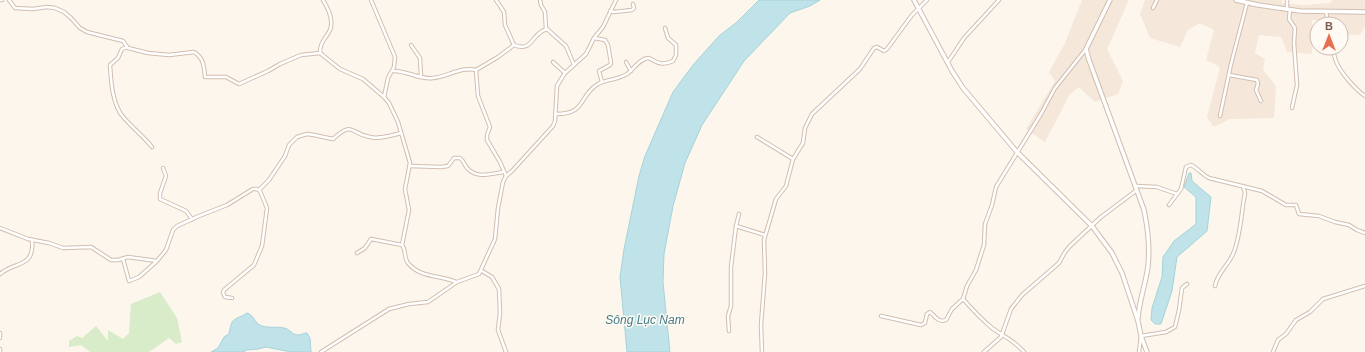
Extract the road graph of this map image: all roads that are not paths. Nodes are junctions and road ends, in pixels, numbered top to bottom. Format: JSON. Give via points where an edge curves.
{"nodes":[{"id":1,"x":9,"y":0,"type":"edge"},
{"id":2,"x":323,"y":0,"type":"edge"},
{"id":3,"x":371,"y":0,"type":"edge"},
{"id":4,"x":496,"y":0,"type":"edge"},
{"id":5,"x":540,"y":0,"type":"edge"},
{"id":6,"x":616,"y":0,"type":"edge"},
{"id":7,"x":914,"y":0,"type":"edge"},
{"id":8,"x":927,"y":0,"type":"edge"},
{"id":9,"x":999,"y":0,"type":"edge"},
{"id":10,"x":1110,"y":0,"type":"edge"},
{"id":11,"x":1157,"y":0,"type":"edge"},
{"id":12,"x":1236,"y":0,"type":"edge"},
{"id":13,"x":1287,"y":0,"type":"edge"},
{"id":14,"x":1247,"y":3,"type":"junction"},
{"id":15,"x":633,"y":4,"type":"dead end"},
{"id":16,"x":918,"y":7,"type":"junction"},
{"id":17,"x":1153,"y":8,"type":"dead end"},
{"id":18,"x":1288,"y":9,"type":"junction"},
{"id":19,"x":610,"y":11,"type":"junction"},
{"id":20,"x":1326,"y":11,"type":"junction"},
{"id":21,"x":1365,"y":12,"type":"edge"},
{"id":22,"x":1327,"y":16,"type":"edge"},
{"id":23,"x":665,"y":28,"type":"dead end"},
{"id":24,"x":546,"y":29,"type":"junction"},
{"id":25,"x":594,"y":38,"type":"junction"},
{"id":26,"x":410,"y":45,"type":"dead end"},
{"id":27,"x":514,"y":45,"type":"junction"},
{"id":28,"x":127,"y":47,"type":"junction"},
{"id":29,"x":1086,"y":49,"type":"junction"},
{"id":30,"x":320,"y":53,"type":"junction"},
{"id":31,"x":1334,"y":56,"type":"edge"},
{"id":32,"x":553,"y":62,"type":"dead end"},
{"id":33,"x":626,"y":62,"type":"dead end"},
{"id":34,"x":948,"y":62,"type":"junction"},
{"id":35,"x":574,"y":65,"type":"junction"},
{"id":36,"x":476,"y":70,"type":"junction"},
{"id":37,"x":393,"y":71,"type":"junction"},
{"id":38,"x":631,"y":71,"type":"junction"},
{"id":39,"x":565,"y":73,"type":"junction"},
{"id":40,"x":1229,"y":75,"type":"junction"},
{"id":41,"x":421,"y":77,"type":"junction"},
{"id":42,"x":602,"y":82,"type":"junction"},
{"id":43,"x":1365,"y":96,"type":"edge"},
{"id":44,"x":384,"y":97,"type":"junction"},
{"id":45,"x":1261,"y":101,"type":"dead end"},
{"id":46,"x":1292,"y":108,"type":"dead end"},
{"id":47,"x":556,"y":114,"type":"junction"},
{"id":48,"x":1220,"y":116,"type":"dead end"},
{"id":49,"x":401,"y":133,"type":"junction"},
{"id":50,"x":757,"y":137,"type":"dead end"},
{"id":51,"x":152,"y":147,"type":"dead end"},
{"id":52,"x":1017,"y":152,"type":"junction"},
{"id":53,"x":793,"y":159,"type":"junction"},
{"id":54,"x":410,"y":166,"type":"junction"},
{"id":55,"x":163,"y":168,"type":"dead end"},
{"id":56,"x":503,"y":172,"type":"junction"},
{"id":57,"x":506,"y":176,"type":"junction"},
{"id":58,"x":1243,"y":186,"type":"junction"},
{"id":59,"x":1136,"y":188,"type":"junction"},
{"id":60,"x":259,"y":190,"type":"junction"},
{"id":61,"x":1177,"y":194,"type":"junction"},
{"id":62,"x":1169,"y":205,"type":"dead end"},
{"id":63,"x":738,"y":214,"type":"dead end"},
{"id":64,"x":192,"y":219,"type":"junction"},
{"id":65,"x":736,"y":226,"type":"junction"},
{"id":66,"x":1092,"y":226,"type":"junction"},
{"id":67,"x":0,"y":228,"type":"edge"},
{"id":68,"x":1365,"y":233,"type":"edge"},
{"id":69,"x":765,"y":235,"type":"junction"},
{"id":70,"x":32,"y":240,"type":"junction"},
{"id":71,"x":402,"y":246,"type":"junction"},
{"id":72,"x":358,"y":253,"type":"dead end"},
{"id":73,"x":122,"y":259,"type":"junction"},
{"id":74,"x":157,"y":261,"type":"junction"},
{"id":75,"x":482,"y":271,"type":"junction"},
{"id":76,"x":0,"y":274,"type":"edge"},
{"id":77,"x":457,"y":282,"type":"junction"},
{"id":78,"x":1187,"y":284,"type":"dead end"},
{"id":79,"x":1214,"y":286,"type":"dead end"},
{"id":80,"x":1365,"y":286,"type":"edge"},
{"id":81,"x":232,"y":298,"type":"dead end"},
{"id":82,"x":963,"y":299,"type":"junction"},
{"id":83,"x":881,"y":316,"type":"dead end"},
{"id":84,"x":1138,"y":321,"type":"junction"},
{"id":85,"x":730,"y":331,"type":"dead end"},
{"id":86,"x":0,"y":333,"type":"edge"},
{"id":87,"x":1002,"y":335,"type":"junction"},
{"id":88,"x":1141,"y":336,"type":"junction"},
{"id":89,"x":0,"y":338,"type":"edge"},
{"id":90,"x":321,"y":352,"type":"edge"},
{"id":91,"x":506,"y":352,"type":"edge"},
{"id":92,"x":762,"y":352,"type":"edge"},
{"id":93,"x":984,"y":352,"type":"edge"},
{"id":94,"x":1024,"y":352,"type":"edge"},
{"id":95,"x":1140,"y":352,"type":"edge"},
{"id":96,"x":1147,"y":352,"type":"edge"},
{"id":97,"x":1273,"y":352,"type":"edge"}],
"edges":[{"from":1,"to":28,"type":"street","via":[[15,8],[55,8],[71,18],[84,31],[123,41]]},
{"from":2,"to":30,"type":"street","via":[[331,23]]},
{"from":3,"to":37,"type":"street","via":[[395,54]]},
{"from":4,"to":27,"type":"street","via":[[504,12],[505,25]]},
{"from":5,"to":24,"type":"street","via":[[545,12]]},
{"from":6,"to":19,"type":"street"},
{"from":7,"to":16,"type":"street"},
{"from":8,"to":16,"type":"street"},
{"from":9,"to":34,"type":"street","via":[[964,38]]},
{"from":10,"to":29,"type":"street"},
{"from":11,"to":17,"type":"street"},
{"from":12,"to":14,"type":"street"},
{"from":13,"to":18,"type":"street"},
{"from":14,"to":18,"type":"street"},
{"from":14,"to":40,"type":"street"},
{"from":15,"to":19,"type":"street","via":[[632,10]]},
{"from":16,"to":34,"type":"street"},
{"from":16,"to":53,"type":"street","via":[[887,49],[884,51],[874,48],[860,69],[812,114],[805,128],[803,143]]},
{"from":18,"to":20,"type":"street"},
{"from":18,"to":46,"type":"street","via":[[1289,19],[1295,28],[1297,85]]},
{"from":19,"to":25,"type":"street","via":[[603,27]]},
{"from":20,"to":21,"type":"street"},
{"from":20,"to":22,"type":"street"},
{"from":23,"to":38,"type":"street","via":[[668,38],[676,45],[673,61],[659,64],[646,58]]},
{"from":24,"to":27,"type":"street","via":[[525,48]]},
{"from":24,"to":35,"type":"street","via":[[566,46]]},
{"from":25,"to":35,"type":"street","via":[[586,54]]},
{"from":25,"to":42,"type":"street","via":[[605,40],[608,45],[611,63],[600,71]]},
{"from":26,"to":41,"type":"street","via":[[420,58]]},
{"from":27,"to":36,"type":"street"},
{"from":28,"to":30,"type":"street","via":[[167,55],[194,52],[202,59],[205,77],[226,77],[239,84],[301,55]]},
{"from":28,"to":51,"type":"street","via":[[122,49],[118,58],[110,64],[114,102],[123,117]]},
{"from":29,"to":52,"type":"street","via":[[1055,88]]},
{"from":29,"to":59,"type":"street"},
{"from":30,"to":44,"type":"street","via":[[340,69],[363,79]]},
{"from":31,"to":43,"type":"street","via":[[1343,73]]},
{"from":32,"to":39,"type":"street"},
{"from":33,"to":38,"type":"street"},
{"from":34,"to":52,"type":"street","via":[[963,88]]},
{"from":35,"to":39,"type":"street"},
{"from":36,"to":41,"type":"street","via":[[458,71],[434,78]]},
{"from":36,"to":56,"type":"street","via":[[478,96],[490,127],[487,140]]},
{"from":37,"to":41,"type":"street"},
{"from":37,"to":44,"type":"street","via":[[388,78]]},
{"from":38,"to":42,"type":"street","via":[[622,77]]},
{"from":39,"to":47,"type":"street","via":[[557,86]]},
{"from":40,"to":45,"type":"street","via":[[1257,80],[1256,90]]},
{"from":40,"to":48,"type":"street"},
{"from":42,"to":47,"type":"street","via":[[590,90],[577,109],[566,114]]},
{"from":44,"to":49,"type":"street"},
{"from":47,"to":57,"type":"street","via":[[551,128]]},
{"from":49,"to":54,"type":"street"},
{"from":49,"to":60,"type":"street","via":[[370,138],[347,129],[333,139],[314,134],[297,137],[292,141],[269,180]]},
{"from":50,"to":53,"type":"street"},
{"from":52,"to":66,"type":"street"},
{"from":52,"to":82,"type":"street","via":[[994,191],[985,224],[984,245]]},
{"from":53,"to":69,"type":"street","via":[[786,186],[776,199]]},
{"from":54,"to":56,"type":"street","via":[[448,166],[454,158],[460,158],[478,175]]},
{"from":54,"to":71,"type":"street","via":[[405,189],[410,210]]},
{"from":55,"to":64,"type":"street","via":[[166,176],[160,199],[186,211]]},
{"from":56,"to":57,"type":"street"},
{"from":57,"to":75,"type":"street","via":[[498,208],[495,239]]},
{"from":58,"to":61,"type":"street","via":[[1209,178],[1191,165],[1186,167],[1181,189]]},
{"from":58,"to":68,"type":"street","via":[[1262,191],[1286,205],[1296,205],[1300,215],[1319,216]]},
{"from":58,"to":79,"type":"street","via":[[1245,193],[1235,248],[1216,278]]},
{"from":59,"to":61,"type":"street","via":[[1157,187]]},
{"from":59,"to":66,"type":"street"},
{"from":59,"to":84,"type":"street","via":[[1149,234],[1148,265]]},
{"from":60,"to":64,"type":"street","via":[[253,189],[227,206]]},
{"from":60,"to":81,"type":"street","via":[[267,208],[264,239],[254,265],[224,290],[225,297]]},
{"from":61,"to":62,"type":"street"},
{"from":63,"to":65,"type":"street"},
{"from":64,"to":74,"type":"street","via":[[174,229],[166,250]]},
{"from":65,"to":69,"type":"street"},
{"from":65,"to":85,"type":"street","via":[[731,267],[731,306],[728,316]]},
{"from":66,"to":84,"type":"street","via":[[1112,253],[1122,273]]},
{"from":66,"to":87,"type":"street","via":[[1070,246],[1059,263],[1017,300],[1007,318]]},
{"from":67,"to":70,"type":"street"},
{"from":69,"to":92,"type":"street","via":[[760,325]]},
{"from":70,"to":73,"type":"street","via":[[66,249],[91,247],[108,259]]},
{"from":70,"to":76,"type":"street","via":[[32,252],[29,257]]},
{"from":71,"to":72,"type":"street","via":[[371,238],[365,248]]},
{"from":71,"to":77,"type":"street","via":[[407,261],[416,270]]},
{"from":73,"to":74,"type":"street","via":[[128,257]]},
{"from":73,"to":74,"type":"street","via":[[129,281],[139,277]]},
{"from":75,"to":77,"type":"street","via":[[474,277]]},
{"from":75,"to":91,"type":"street","via":[[492,277],[499,289],[498,330]]},
{"from":77,"to":90,"type":"street","via":[[428,302],[389,309]]},
{"from":78,"to":88,"type":"street","via":[[1182,287],[1175,328]]},
{"from":80,"to":97,"type":"street","via":[[1323,299],[1310,312],[1296,320],[1278,340]]},
{"from":82,"to":83,"type":"street","via":[[944,321],[937,319],[930,312],[925,324],[922,325]]},
{"from":82,"to":87,"type":"street","via":[[978,316]]},
{"from":84,"to":88,"type":"street"},
{"from":86,"to":89,"type":"street"},
{"from":87,"to":93,"type":"street"},
{"from":87,"to":94,"type":"street","via":[[1017,344]]},
{"from":88,"to":95,"type":"street"},
{"from":88,"to":96,"type":"street"}]}
